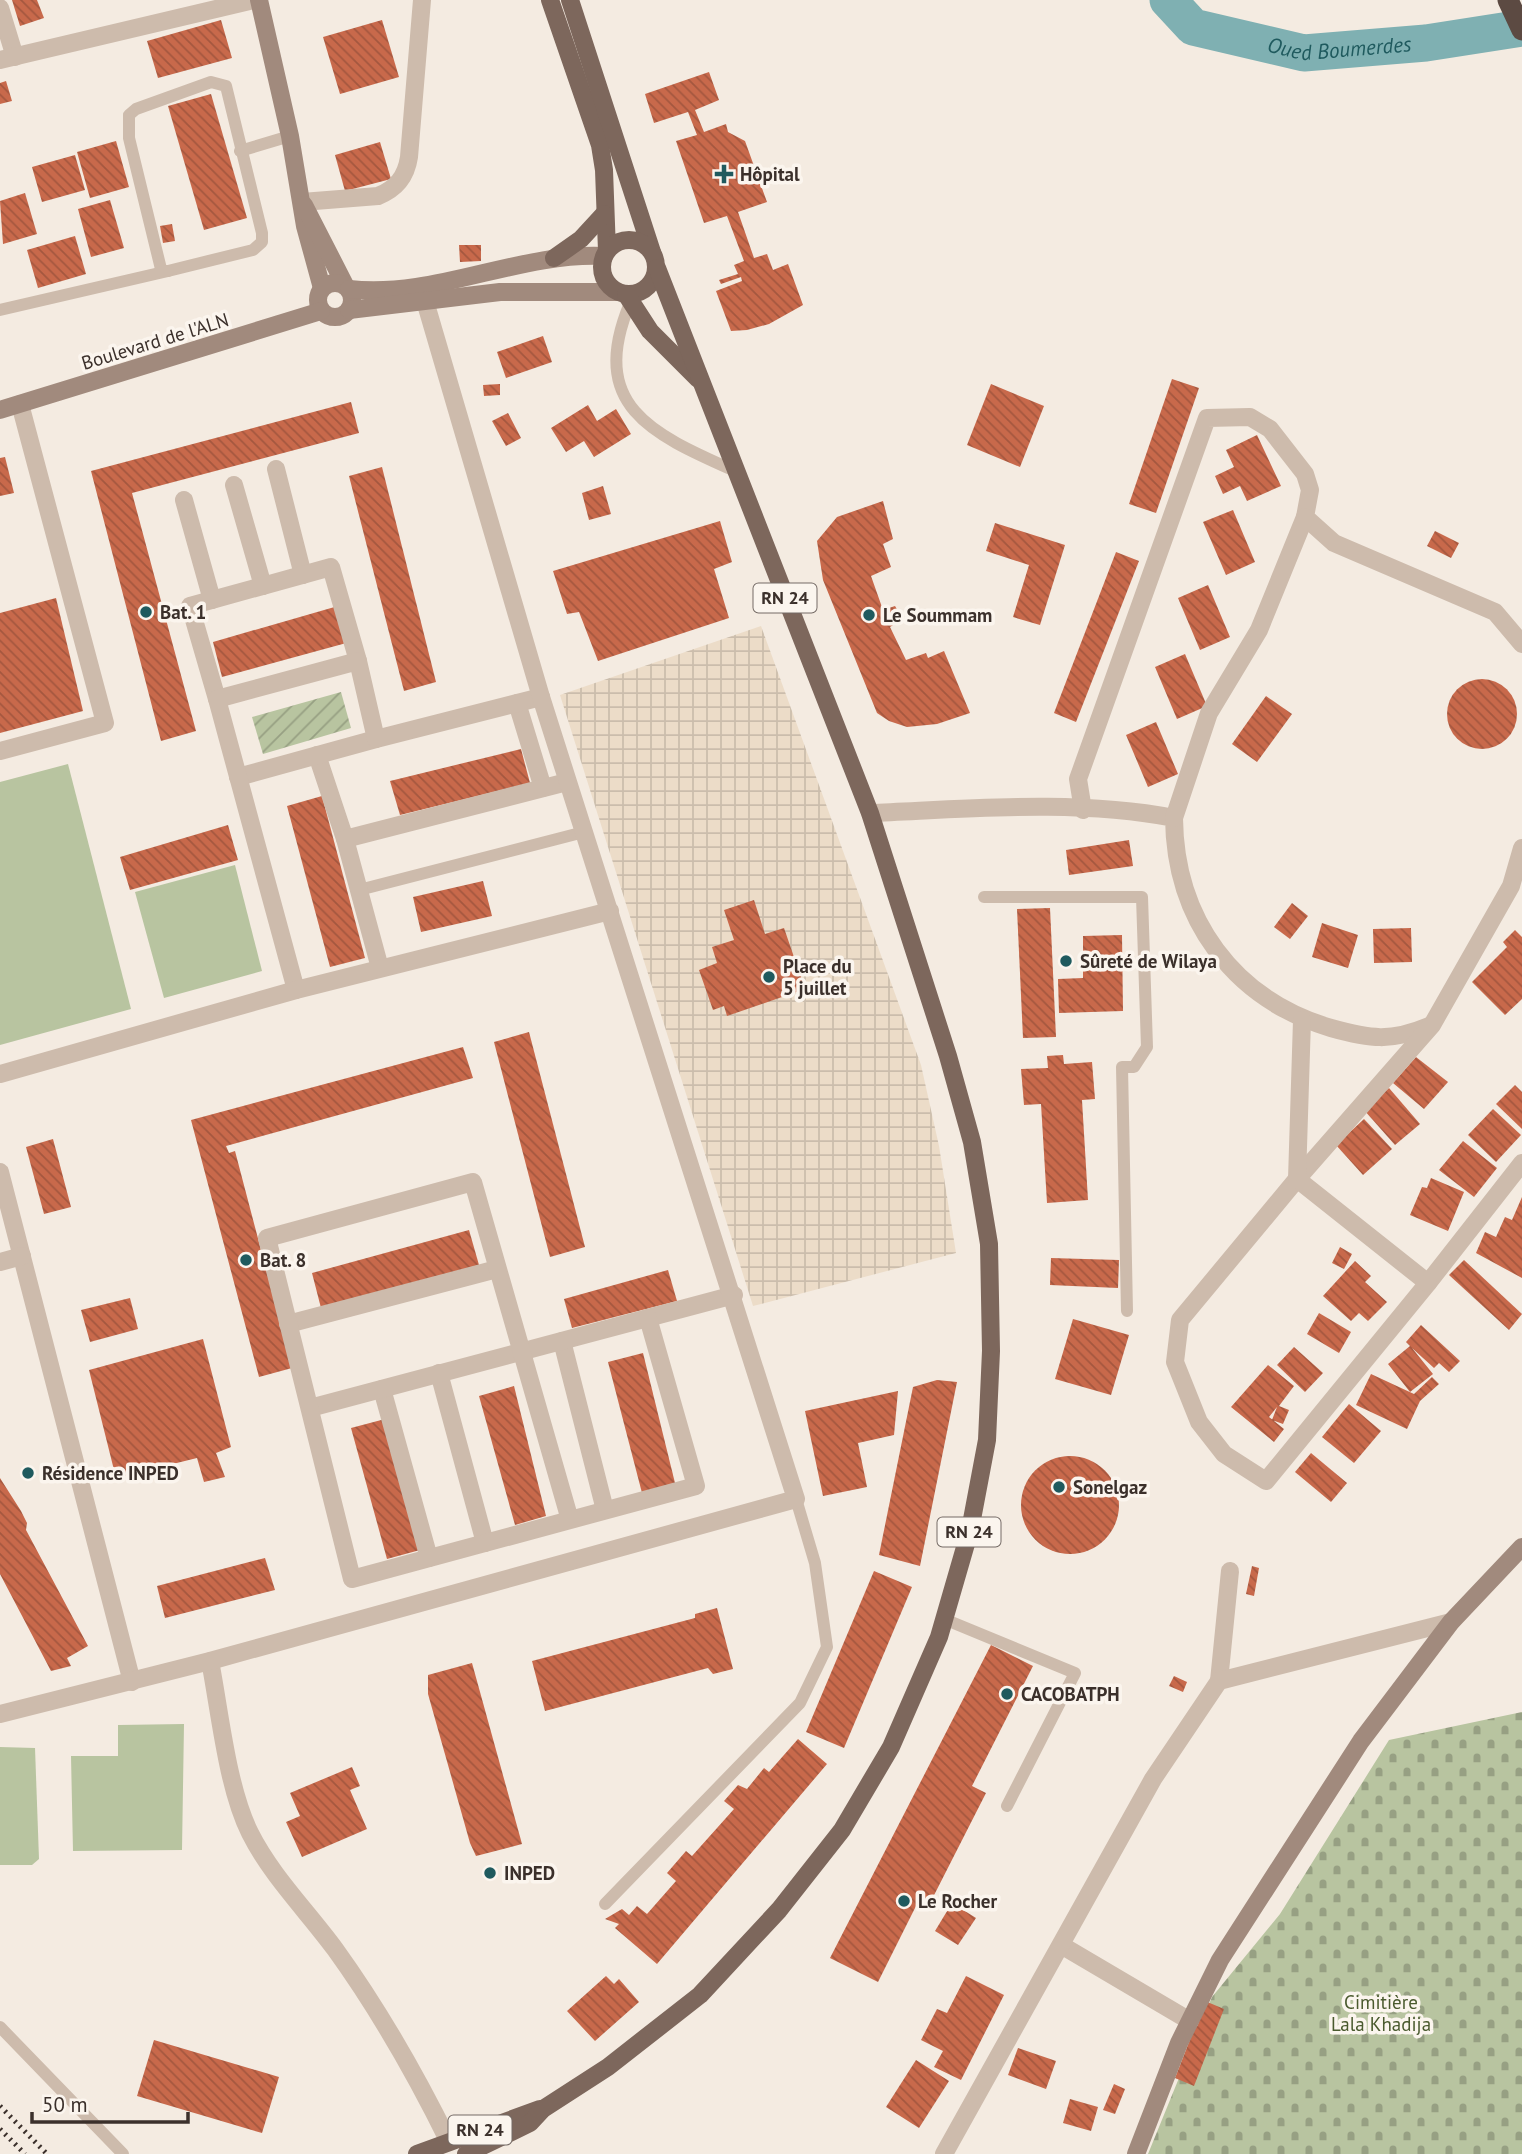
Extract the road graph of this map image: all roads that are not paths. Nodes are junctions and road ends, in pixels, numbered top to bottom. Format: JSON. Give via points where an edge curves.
{"nodes":[{"id":1,"x":256,"y":0,"type":"edge"},
{"id":2,"x":422,"y":0,"type":"edge"},
{"id":3,"x":550,"y":0,"type":"edge"},
{"id":4,"x":570,"y":0,"type":"edge"},
{"id":5,"x":0,"y":8,"type":"edge"},
{"id":6,"x":7,"y":58,"type":"edge"},
{"id":7,"x":290,"y":136,"type":"junction"},
{"id":8,"x":240,"y":151,"type":"junction"},
{"id":9,"x":302,"y":202,"type":"junction"},
{"id":10,"x":604,"y":214,"type":"junction"},
{"id":11,"x":606,"y":253,"type":"junction"},
{"id":12,"x":554,"y":258,"type":"junction"},
{"id":13,"x":655,"y":260,"type":"junction"},
{"id":14,"x":169,"y":271,"type":"junction"},
{"id":15,"x":347,"y":287,"type":"junction"},
{"id":16,"x":322,"y":288,"type":"junction"},
{"id":17,"x":625,"y":297,"type":"junction"},
{"id":18,"x":425,"y":301,"type":"junction"},
{"id":19,"x":0,"y":310,"type":"edge"},
{"id":20,"x":349,"y":310,"type":"junction"},
{"id":21,"x":321,"y":311,"type":"junction"},
{"id":22,"x":703,"y":384,"type":"junction"},
{"id":23,"x":20,"y":404,"type":"junction"},
{"id":24,"x":0,"y":410,"type":"edge"},
{"id":25,"x":276,"y":469,"type":"dead end"},
{"id":26,"x":735,"y":471,"type":"junction"},
{"id":27,"x":234,"y":485,"type":"dead end"},
{"id":28,"x":184,"y":500,"type":"dead end"},
{"id":29,"x":1305,"y":517,"type":"junction"},
{"id":30,"x":303,"y":575,"type":"junction"},
{"id":31,"x":262,"y":586,"type":"junction"},
{"id":32,"x":212,"y":600,"type":"junction"},
{"id":33,"x":1522,"y":644,"type":"edge"},
{"id":34,"x":358,"y":662,"type":"junction"},
{"id":35,"x":541,"y":697,"type":"junction"},
{"id":36,"x":217,"y":699,"type":"junction"},
{"id":37,"x":517,"y":703,"type":"junction"},
{"id":38,"x":376,"y":739,"type":"junction"},
{"id":39,"x":0,"y":751,"type":"edge"},
{"id":40,"x":317,"y":755,"type":"junction"},
{"id":41,"x":238,"y":776,"type":"junction"},
{"id":42,"x":567,"y":782,"type":"junction"},
{"id":43,"x":543,"y":788,"type":"junction"},
{"id":44,"x":1083,"y":810,"type":"junction"},
{"id":45,"x":870,"y":813,"type":"junction"},
{"id":46,"x":1174,"y":818,"type":"junction"},
{"id":47,"x":584,"y":832,"type":"junction"},
{"id":48,"x":345,"y":839,"type":"junction"},
{"id":49,"x":1522,"y":848,"type":"edge"},
{"id":50,"x":359,"y":890,"type":"junction"},
{"id":51,"x":984,"y":897,"type":"dead end"},
{"id":52,"x":610,"y":911,"type":"junction"},
{"id":53,"x":380,"y":968,"type":"junction"},
{"id":54,"x":296,"y":990,"type":"junction"},
{"id":55,"x":1302,"y":1020,"type":"junction"},
{"id":56,"x":1432,"y":1025,"type":"junction"},
{"id":57,"x":0,"y":1074,"type":"edge"},
{"id":58,"x":1522,"y":1163,"type":"edge"},
{"id":59,"x":0,"y":1172,"type":"edge"},
{"id":60,"x":1297,"y":1179,"type":"junction"},
{"id":61,"x":22,"y":1256,"type":"junction"},
{"id":62,"x":0,"y":1262,"type":"edge"},
{"id":63,"x":497,"y":1269,"type":"junction"},
{"id":64,"x":1429,"y":1283,"type":"junction"},
{"id":65,"x":734,"y":1295,"type":"junction"},
{"id":66,"x":1128,"y":1311,"type":"dead end"},
{"id":67,"x":648,"y":1318,"type":"junction"},
{"id":68,"x":288,"y":1324,"type":"junction"},
{"id":69,"x":562,"y":1341,"type":"junction"},
{"id":70,"x":520,"y":1352,"type":"junction"},
{"id":71,"x":439,"y":1373,"type":"junction"},
{"id":72,"x":382,"y":1389,"type":"junction"},
{"id":73,"x":310,"y":1408,"type":"junction"},
{"id":74,"x":796,"y":1499,"type":"junction"},
{"id":75,"x":605,"y":1510,"type":"junction"},
{"id":76,"x":570,"y":1520,"type":"junction"},
{"id":77,"x":485,"y":1543,"type":"junction"},
{"id":78,"x":1522,"y":1546,"type":"edge"},
{"id":79,"x":429,"y":1558,"type":"junction"},
{"id":80,"x":1230,"y":1571,"type":"dead end"},
{"id":81,"x":944,"y":1619,"type":"junction"},
{"id":82,"x":1451,"y":1622,"type":"junction"},
{"id":83,"x":210,"y":1661,"type":"junction"},
{"id":84,"x":1219,"y":1681,"type":"junction"},
{"id":85,"x":132,"y":1682,"type":"junction"},
{"id":86,"x":0,"y":1714,"type":"edge"},
{"id":87,"x":1007,"y":1806,"type":"dead end"},
{"id":88,"x":605,"y":1904,"type":"dead end"},
{"id":89,"x":1061,"y":1945,"type":"junction"},
{"id":90,"x":1190,"y":2021,"type":"junction"},
{"id":91,"x":0,"y":2027,"type":"edge"},
{"id":92,"x":543,"y":2109,"type":"junction"},
{"id":93,"x":449,"y":2142,"type":"junction"},
{"id":94,"x":123,"y":2154,"type":"edge"},
{"id":95,"x":416,"y":2154,"type":"edge"},
{"id":96,"x":466,"y":2154,"type":"edge"},
{"id":97,"x":944,"y":2154,"type":"edge"},
{"id":98,"x":1136,"y":2154,"type":"edge"}],
"edges":[{"from":1,"to":6,"type":"street"},
{"from":1,"to":7,"type":"main road"},
{"from":2,"to":9,"type":"street","via":[[409,157],[403,177],[378,196]]},
{"from":3,"to":10,"type":"main road","via":[[600,145]]},
{"from":4,"to":13,"type":"main road","number":"RN 24"},
{"from":5,"to":6,"type":"street"},
{"from":7,"to":8,"type":"lane"},
{"from":7,"to":9,"type":"main road"},
{"from":8,"to":14,"type":"lane","via":[[262,242],[253,250]]},
{"from":8,"to":14,"type":"lane","via":[[222,83],[211,82],[136,108],[129,116],[129,138],[161,269]]},
{"from":9,"to":15,"type":"main road"},
{"from":9,"to":16,"type":"main road"},
{"from":10,"to":11,"type":"main road"},
{"from":10,"to":12,"type":"main road","via":[[581,239]]},
{"from":11,"to":12,"type":"main road"},
{"from":11,"to":13,"type":"main road","via":[[621,241],[639,241]]},
{"from":11,"to":17,"type":"main road","via":[[604,277]]},
{"from":12,"to":15,"type":"main road","via":[[397,290]]},
{"from":13,"to":17,"type":"main road","via":[[655,277],[644,290]]},
{"from":13,"to":22,"type":"main road","number":"RN 24"},
{"from":14,"to":19,"type":"lane"},
{"from":15,"to":16,"type":"main road","via":[[330,283]]},
{"from":15,"to":20,"type":"main road","via":[[352,300]]},
{"from":16,"to":21,"type":"main road"},
{"from":17,"to":18,"type":"main road","via":[[500,292]]},
{"from":17,"to":22,"type":"main road","number":"RN 24","via":[[664,347]]},
{"from":17,"to":26,"type":"lane","via":[[615,363],[619,387],[642,419],[674,444]]},
{"from":18,"to":20,"type":"main road"},
{"from":18,"to":35,"type":"street"},
{"from":20,"to":21,"type":"main road","via":[[335,317]]},
{"from":21,"to":23,"type":"main road","name":"Boulevard de l'ALN"},
{"from":22,"to":26,"type":"main road","number":"RN 24"},
{"from":23,"to":24,"type":"main road","name":"Boulevard de l'ALN"},
{"from":23,"to":39,"type":"street","via":[[105,723]]},
{"from":25,"to":30,"type":"street"},
{"from":26,"to":45,"type":"main road","number":"RN 24"},
{"from":27,"to":31,"type":"street"},
{"from":28,"to":32,"type":"street"},
{"from":29,"to":33,"type":"street","via":[[1334,542],[1495,612]]},
{"from":29,"to":44,"type":"street","via":[[1310,490],[1305,474],[1270,429],[1250,417],[1207,418],[1078,779]]},
{"from":29,"to":46,"type":"street","via":[[1259,629],[1209,713]]},
{"from":30,"to":31,"type":"street"},
{"from":30,"to":34,"type":"street","via":[[331,568]]},
{"from":31,"to":32,"type":"street"},
{"from":32,"to":36,"type":"street","via":[[190,606]]},
{"from":34,"to":36,"type":"street"},
{"from":34,"to":38,"type":"street"},
{"from":35,"to":37,"type":"street"},
{"from":35,"to":42,"type":"street"},
{"from":36,"to":41,"type":"street"},
{"from":37,"to":38,"type":"street"},
{"from":37,"to":43,"type":"street"},
{"from":38,"to":40,"type":"street"},
{"from":40,"to":41,"type":"street"},
{"from":40,"to":48,"type":"street"},
{"from":41,"to":54,"type":"street"},
{"from":42,"to":43,"type":"street"},
{"from":42,"to":47,"type":"street"},
{"from":43,"to":48,"type":"street"},
{"from":44,"to":45,"type":"street"},
{"from":44,"to":46,"type":"street"},
{"from":45,"to":81,"type":"main road","number":"RN 24","via":[[972,1142],[989,1244],[987,1440],[970,1530]]},
{"from":46,"to":55,"type":"street","via":[[1174,844],[1188,901],[1203,933],[1223,961],[1252,988]]},
{"from":47,"to":50,"type":"lane"},
{"from":47,"to":52,"type":"street"},
{"from":48,"to":50,"type":"street"},
{"from":49,"to":56,"type":"street","via":[[1511,886]]},
{"from":50,"to":53,"type":"street"},
{"from":51,"to":66,"type":"lane","via":[[1142,897],[1147,1047],[1134,1067],[1122,1067]]},
{"from":52,"to":53,"type":"street"},
{"from":52,"to":65,"type":"street"},
{"from":53,"to":54,"type":"street"},
{"from":54,"to":57,"type":"street"},
{"from":55,"to":56,"type":"street","via":[[1383,1039]]},
{"from":55,"to":60,"type":"street"},
{"from":56,"to":60,"type":"street"},
{"from":58,"to":64,"type":"street"},
{"from":59,"to":61,"type":"street"},
{"from":60,"to":64,"type":"street"},
{"from":60,"to":64,"type":"street","via":[[1180,1320],[1175,1362],[1199,1422],[1224,1454],[1266,1481]]},
{"from":61,"to":62,"type":"street"},
{"from":61,"to":85,"type":"street"},
{"from":63,"to":68,"type":"street"},
{"from":63,"to":68,"type":"street","via":[[472,1182],[267,1238]]},
{"from":63,"to":70,"type":"street"},
{"from":65,"to":67,"type":"street"},
{"from":65,"to":74,"type":"street"},
{"from":67,"to":69,"type":"street"},
{"from":67,"to":75,"type":"street","via":[[696,1486]]},
{"from":68,"to":73,"type":"street"},
{"from":69,"to":70,"type":"street"},
{"from":69,"to":75,"type":"street"},
{"from":70,"to":71,"type":"street"},
{"from":70,"to":76,"type":"street"},
{"from":71,"to":72,"type":"street"},
{"from":71,"to":77,"type":"street"},
{"from":72,"to":73,"type":"street"},
{"from":72,"to":79,"type":"street"},
{"from":73,"to":79,"type":"street","via":[[352,1579]]},
{"from":74,"to":83,"type":"street"},
{"from":74,"to":88,"type":"lane","via":[[814,1563],[827,1647],[800,1703]]},
{"from":75,"to":76,"type":"street"},
{"from":76,"to":77,"type":"street"},
{"from":77,"to":79,"type":"street"},
{"from":78,"to":82,"type":"main road"},
{"from":80,"to":84,"type":"street"},
{"from":81,"to":87,"type":"lane","via":[[1075,1673]]},
{"from":81,"to":92,"type":"main road","number":"RN 24","via":[[891,1747],[842,1830],[779,1910],[700,1995],[608,2067]]},
{"from":82,"to":84,"type":"street"},
{"from":82,"to":90,"type":"main road","via":[[1361,1741],[1220,1960]]},
{"from":83,"to":85,"type":"street"},
{"from":83,"to":93,"type":"street","via":[[239,1806],[250,1832],[395,2040]]},
{"from":84,"to":89,"type":"street","via":[[1153,1779]]},
{"from":85,"to":86,"type":"street"},
{"from":89,"to":90,"type":"street"},
{"from":89,"to":97,"type":"street"},
{"from":90,"to":98,"type":"main road"},
{"from":91,"to":94,"type":"lane"},
{"from":92,"to":93,"type":"main road","number":"RN 24"},
{"from":92,"to":96,"type":"main road","number":"RN 24","via":[[522,2128]]},
{"from":93,"to":95,"type":"main road","number":"RN 24"}]}
